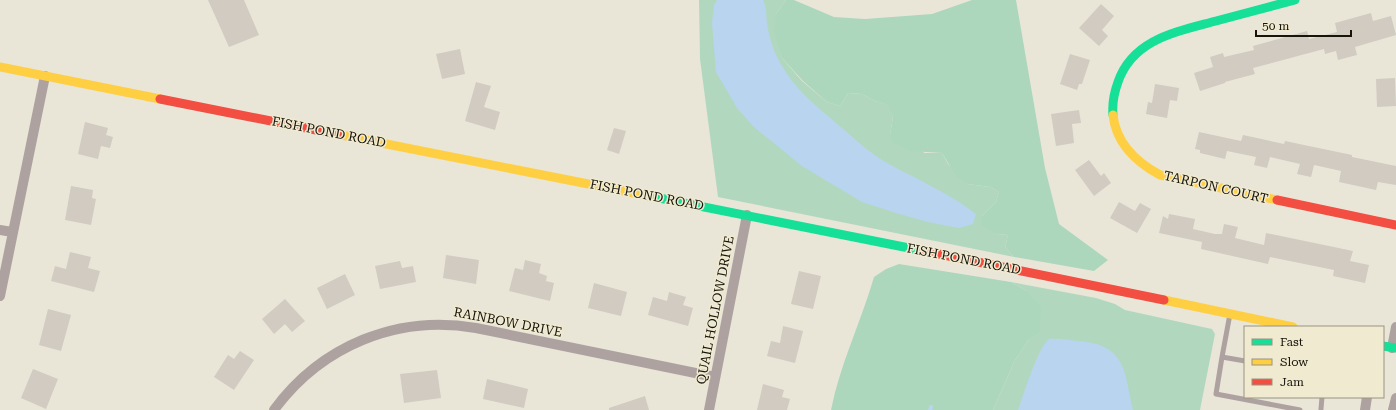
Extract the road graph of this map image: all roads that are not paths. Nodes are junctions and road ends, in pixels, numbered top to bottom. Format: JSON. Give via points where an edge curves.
{"nodes":[{"id":1,"x":1295,"y":0,"type":"edge"},
{"id":2,"x":0,"y":67,"type":"edge"},
{"id":3,"x":44,"y":76,"type":"junction"},
{"id":4,"x":747,"y":215,"type":"junction"},
{"id":5,"x":1396,"y":225,"type":"edge"},
{"id":6,"x":0,"y":230,"type":"edge"},
{"id":7,"x":12,"y":232,"type":"junction"},
{"id":8,"x":0,"y":296,"type":"edge"},
{"id":9,"x":1230,"y":314,"type":"junction"},
{"id":10,"x":1288,"y":326,"type":"edge"},
{"id":11,"x":1396,"y":327,"type":"edge"},
{"id":12,"x":1392,"y":349,"type":"edge"},
{"id":13,"x":1222,"y":357,"type":"junction"},
{"id":14,"x":1244,"y":361,"type":"edge"},
{"id":15,"x":715,"y":377,"type":"junction"},
{"id":16,"x":1322,"y":398,"type":"edge"},
{"id":17,"x":1367,"y":398,"type":"edge"},
{"id":18,"x":1396,"y":398,"type":"edge"},
{"id":19,"x":274,"y":410,"type":"edge"},
{"id":20,"x":709,"y":410,"type":"edge"},
{"id":21,"x":1300,"y":410,"type":"edge"},
{"id":22,"x":1322,"y":410,"type":"edge"},
{"id":23,"x":1365,"y":410,"type":"edge"},
{"id":24,"x":1393,"y":410,"type":"edge"}],
"edges":[{"from":1,"to":5,"type":"street","name":"TARPON COURT","via":[[1163,36],[1134,54],[1120,73],[1113,97],[1114,125],[1120,140],[1127,151],[1148,170],[1160,175]]},
{"from":2,"to":3,"type":"street","name":"FISH POND ROAD"},
{"from":3,"to":4,"type":"street","name":"FISH POND ROAD"},
{"from":3,"to":7,"type":"street"},
{"from":4,"to":9,"type":"street","name":"FISH POND ROAD"},
{"from":4,"to":15,"type":"street","name":"QUAIL HOLLOW DRIVE"},
{"from":6,"to":7,"type":"street"},
{"from":7,"to":8,"type":"street"},
{"from":9,"to":10,"type":"street","name":"FISH POND ROAD"},
{"from":9,"to":13,"type":"lane"},
{"from":11,"to":12,"type":"street"},
{"from":13,"to":14,"type":"lane"},
{"from":13,"to":21,"type":"lane","via":[[1216,394]]},
{"from":15,"to":19,"type":"street","name":"RAINBOW DRIVE","via":[[456,324],[439,324],[384,332],[338,351],[299,380]]},
{"from":15,"to":20,"type":"street","name":"QUAIL HOLLOW DRIVE"},
{"from":16,"to":22,"type":"lane"},
{"from":17,"to":23,"type":"street"},
{"from":18,"to":24,"type":"street"}]}
